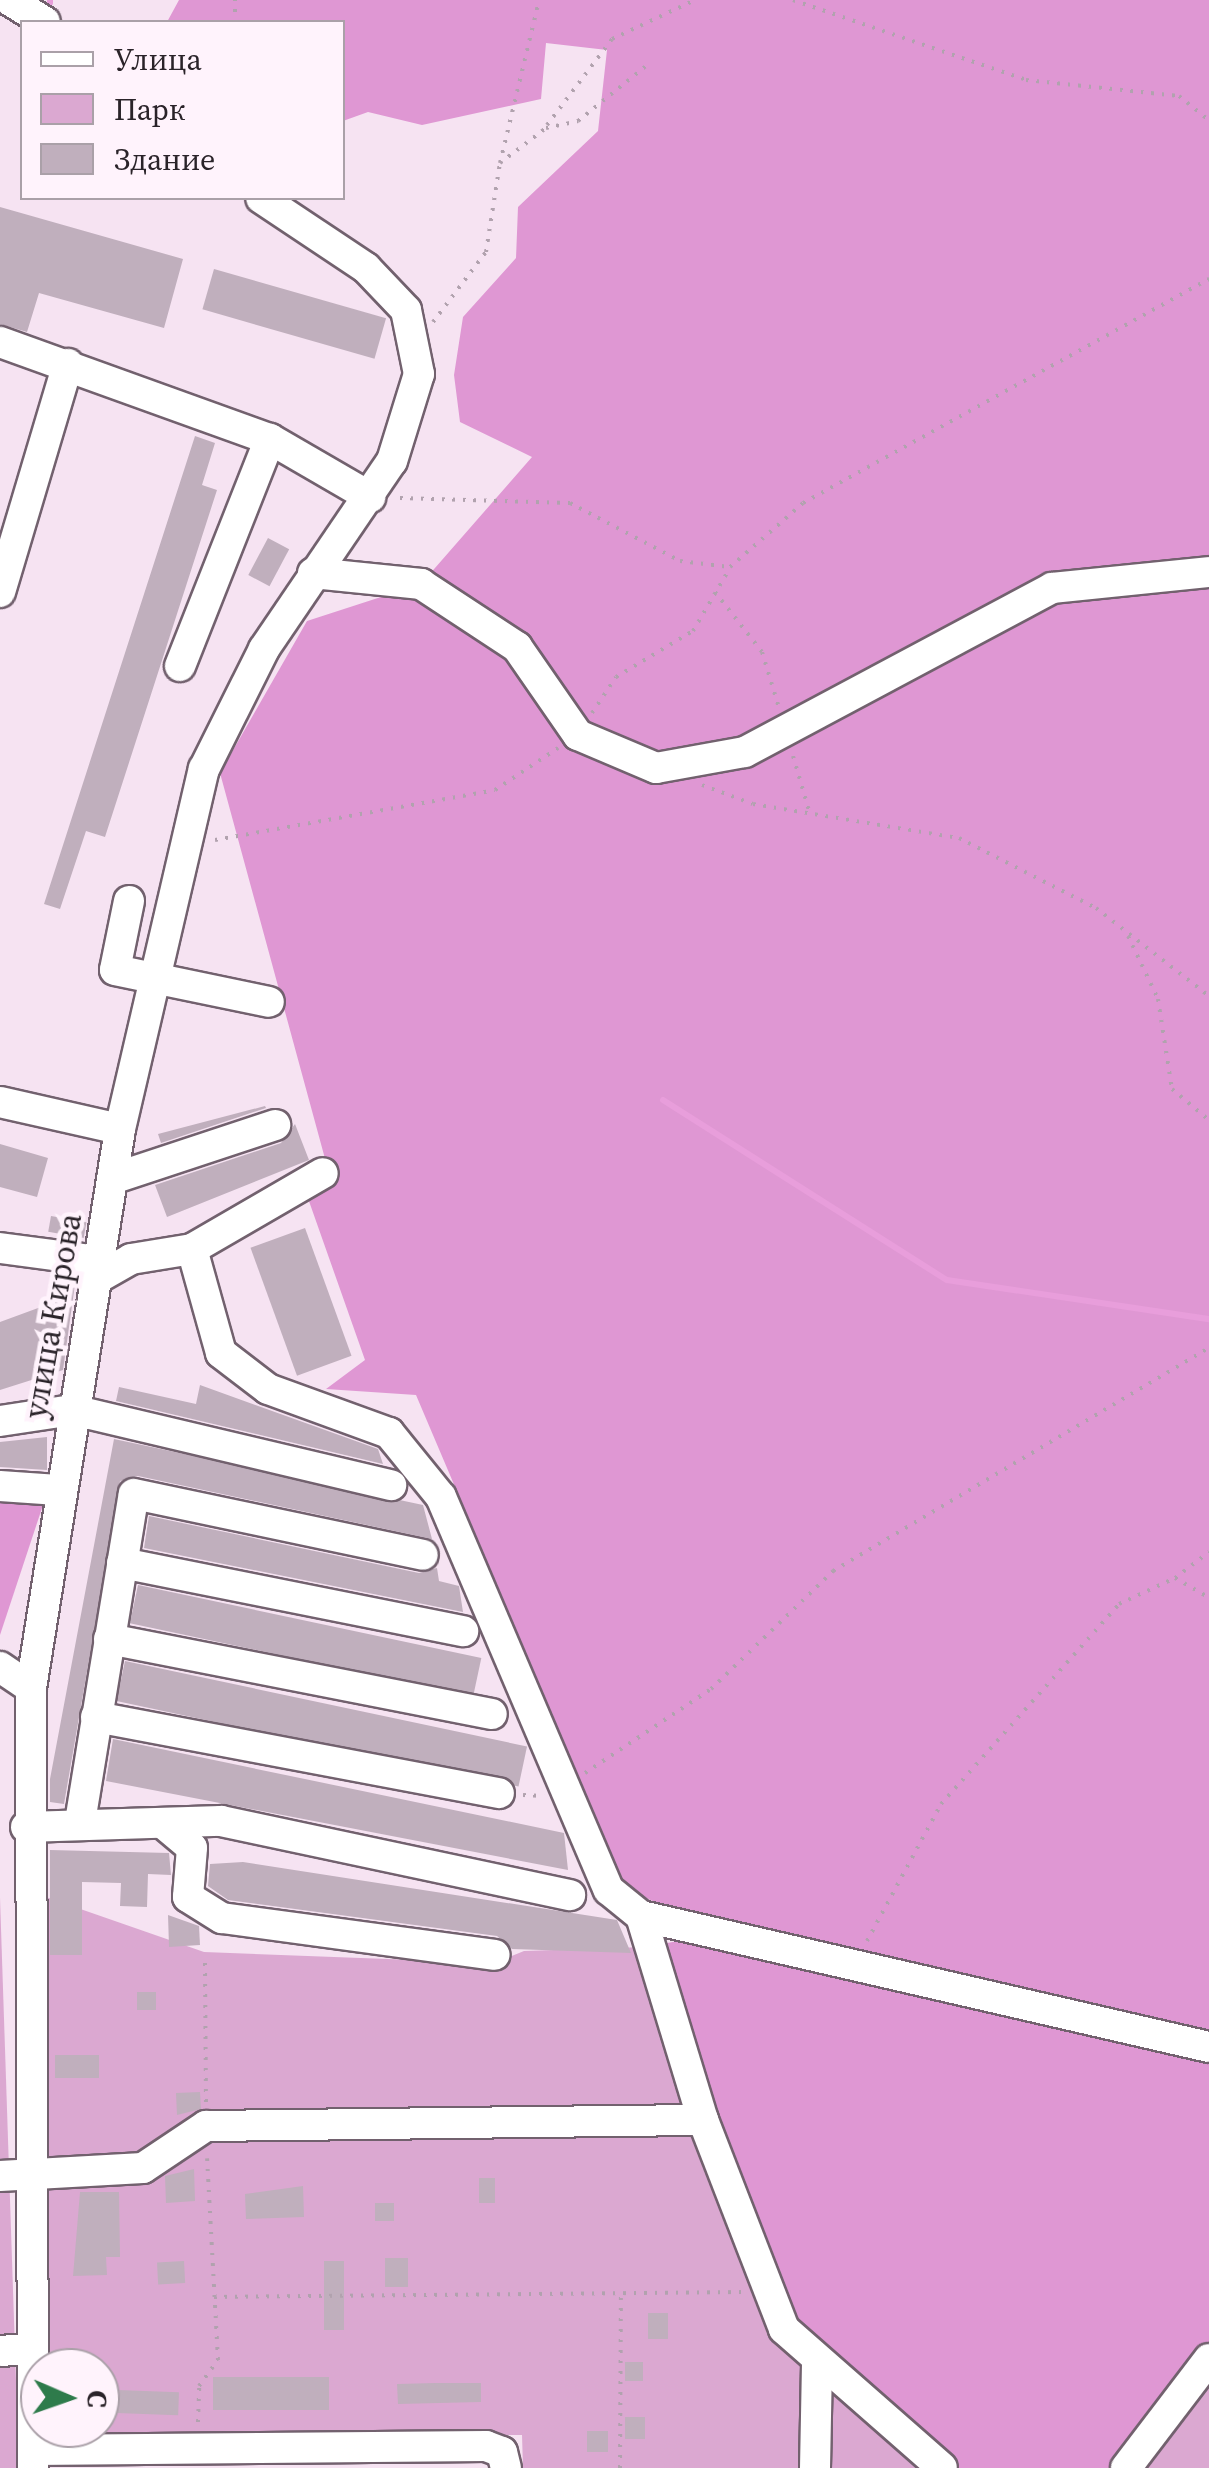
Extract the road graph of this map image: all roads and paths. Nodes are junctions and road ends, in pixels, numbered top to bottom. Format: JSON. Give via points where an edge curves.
{"nodes":[{"id":1,"x":8,"y":0,"type":"edge"},
{"id":2,"x":540,"y":0,"type":"edge"},
{"id":3,"x":694,"y":0,"type":"edge"},
{"id":4,"x":793,"y":0,"type":"edge"},
{"id":5,"x":42,"y":20,"type":"edge"},
{"id":6,"x":646,"y":66,"type":"dead end"},
{"id":7,"x":1209,"y":120,"type":"edge"},
{"id":8,"x":546,"y":128,"type":"junction"},
{"id":9,"x":500,"y":163,"type":"junction"},
{"id":10,"x":264,"y":200,"type":"edge"},
{"id":11,"x":1209,"y":279,"type":"edge"},
{"id":12,"x":0,"y":342,"type":"edge"},
{"id":13,"x":418,"y":342,"type":"junction"},
{"id":14,"x":68,"y":364,"type":"junction"},
{"id":15,"x":270,"y":439,"type":"junction"},
{"id":16,"x":370,"y":497,"type":"junction"},
{"id":17,"x":730,"y":567,"type":"junction"},
{"id":18,"x":1209,"y":572,"type":"edge"},
{"id":19,"x":313,"y":573,"type":"junction"},
{"id":20,"x":0,"y":592,"type":"edge"},
{"id":21,"x":716,"y":592,"type":"junction"},
{"id":22,"x":180,"y":666,"type":"dead end"},
{"id":23,"x":785,"y":730,"type":"junction"},
{"id":24,"x":578,"y":735,"type":"junction"},
{"id":25,"x":656,"y":768,"type":"junction"},
{"id":26,"x":810,"y":814,"type":"junction"},
{"id":27,"x":181,"y":846,"type":"junction"},
{"id":28,"x":128,"y":902,"type":"dead end"},
{"id":29,"x":1127,"y":933,"type":"junction"},
{"id":30,"x":151,"y":979,"type":"junction"},
{"id":31,"x":1209,"y":996,"type":"edge"},
{"id":32,"x":270,"y":1002,"type":"dead end"},
{"id":33,"x":0,"y":1102,"type":"edge"},
{"id":34,"x":1209,"y":1120,"type":"edge"},
{"id":35,"x":275,"y":1125,"type":"dead end"},
{"id":36,"x":120,"y":1129,"type":"junction"},
{"id":37,"x":323,"y":1173,"type":"dead end"},
{"id":38,"x":112,"y":1179,"type":"junction"},
{"id":39,"x":0,"y":1248,"type":"edge"},
{"id":40,"x":192,"y":1249,"type":"junction"},
{"id":41,"x":98,"y":1270,"type":"junction"},
{"id":42,"x":1209,"y":1348,"type":"edge"},
{"id":43,"x":72,"y":1410,"type":"junction"},
{"id":44,"x":0,"y":1421,"type":"edge"},
{"id":45,"x":391,"y":1485,"type":"dead end"},
{"id":46,"x":0,"y":1486,"type":"edge"},
{"id":47,"x":58,"y":1490,"type":"junction"},
{"id":48,"x":1209,"y":1552,"type":"edge"},
{"id":49,"x":423,"y":1555,"type":"dead end"},
{"id":50,"x":122,"y":1564,"type":"junction"},
{"id":51,"x":1175,"y":1578,"type":"junction"},
{"id":52,"x":1209,"y":1598,"type":"edge"},
{"id":53,"x":463,"y":1632,"type":"dead end"},
{"id":54,"x":110,"y":1639,"type":"junction"},
{"id":55,"x":0,"y":1667,"type":"edge"},
{"id":56,"x":31,"y":1688,"type":"junction"},
{"id":57,"x":492,"y":1714,"type":"dead end"},
{"id":58,"x":96,"y":1716,"type":"junction"},
{"id":59,"x":565,"y":1788,"type":"junction"},
{"id":60,"x":499,"y":1793,"type":"joint"},
{"id":61,"x":80,"y":1822,"type":"junction"},
{"id":62,"x":165,"y":1826,"type":"junction"},
{"id":63,"x":17,"y":1846,"type":"edge"},
{"id":64,"x":570,"y":1895,"type":"dead end"},
{"id":65,"x":640,"y":1916,"type":"junction"},
{"id":66,"x":494,"y":1955,"type":"dead end"},
{"id":67,"x":206,"y":1963,"type":"dead end"},
{"id":68,"x":852,"y":1967,"type":"junction"},
{"id":69,"x":14,"y":1985,"type":"edge"},
{"id":70,"x":1209,"y":2047,"type":"edge"},
{"id":71,"x":704,"y":2120,"type":"junction"},
{"id":72,"x":206,"y":2126,"type":"junction"},
{"id":73,"x":15,"y":2175,"type":"edge"},
{"id":74,"x":621,"y":2292,"type":"junction"},
{"id":75,"x":770,"y":2292,"type":"junction"},
{"id":76,"x":214,"y":2297,"type":"junction"},
{"id":77,"x":32,"y":2348,"type":"edge"},
{"id":78,"x":818,"y":2360,"type":"junction"},
{"id":79,"x":1209,"y":2360,"type":"edge"},
{"id":80,"x":357,"y":2458,"type":"edge"},
{"id":81,"x":33,"y":2459,"type":"edge"},
{"id":82,"x":197,"y":2460,"type":"edge"},
{"id":83,"x":506,"y":2468,"type":"edge"},
{"id":84,"x":620,"y":2468,"type":"edge"},
{"id":85,"x":815,"y":2468,"type":"edge"},
{"id":86,"x":942,"y":2468,"type":"edge"},
{"id":87,"x":1126,"y":2468,"type":"edge"}],
"edges":[{"from":1,"to":5,"type":"street"},
{"from":2,"to":9,"type":"path"},
{"from":3,"to":8,"type":"path","via":[[612,38]]},
{"from":4,"to":7,"type":"path","via":[[1026,80],[1179,96]]},
{"from":6,"to":8,"type":"path","via":[[578,120]]},
{"from":8,"to":9,"type":"path"},
{"from":9,"to":13,"type":"path","via":[[486,252]]},
{"from":10,"to":13,"type":"street","via":[[366,268],[406,310]]},
{"from":11,"to":17,"type":"path","via":[[802,503]]},
{"from":12,"to":14,"type":"street"},
{"from":13,"to":16,"type":"street","name":"улица Кирова","via":[[411,414]]},
{"from":14,"to":15,"type":"street"},
{"from":14,"to":20,"type":"street"},
{"from":15,"to":16,"type":"street"},
{"from":15,"to":22,"type":"street"},
{"from":16,"to":17,"type":"path","via":[[570,503],[680,561]]},
{"from":16,"to":19,"type":"street","name":"улица Кирова"},
{"from":17,"to":21,"type":"path"},
{"from":18,"to":23,"type":"street","via":[[1052,588]]},
{"from":19,"to":24,"type":"street","via":[[421,584],[517,647]]},
{"from":19,"to":27,"type":"street","name":"улица Кирова","via":[[204,769]]},
{"from":21,"to":23,"type":"path","via":[[762,652]]},
{"from":21,"to":24,"type":"path","via":[[693,631],[616,677]]},
{"from":23,"to":25,"type":"street","via":[[745,752]]},
{"from":23,"to":26,"type":"path"},
{"from":24,"to":25,"type":"street"},
{"from":24,"to":27,"type":"path","via":[[495,790]]},
{"from":25,"to":26,"type":"path","via":[[753,804]]},
{"from":26,"to":29,"type":"path","via":[[959,838]]},
{"from":27,"to":30,"type":"street","name":"улица Кирова"},
{"from":28,"to":30,"type":"street","via":[[115,970]]},
{"from":29,"to":31,"type":"path"},
{"from":29,"to":34,"type":"path","via":[[1158,999],[1172,1090]]},
{"from":30,"to":32,"type":"street"},
{"from":30,"to":36,"type":"street","name":"улица Кирова"},
{"from":33,"to":36,"type":"street"},
{"from":35,"to":38,"type":"street"},
{"from":36,"to":38,"type":"street","name":"улица Кирова"},
{"from":37,"to":40,"type":"street"},
{"from":38,"to":41,"type":"street","name":"улица Кирова"},
{"from":39,"to":41,"type":"street"},
{"from":40,"to":41,"type":"street"},
{"from":40,"to":59,"type":"street","via":[[221,1353],[268,1389],[389,1433],[441,1497]]},
{"from":41,"to":43,"type":"street","name":"улица Кирова"},
{"from":42,"to":59,"type":"path","via":[[833,1572],[712,1689]]},
{"from":43,"to":44,"type":"street"},
{"from":43,"to":45,"type":"street"},
{"from":43,"to":47,"type":"street","name":"улица Кирова"},
{"from":46,"to":47,"type":"street"},
{"from":47,"to":56,"type":"street","name":"улица Кирова"},
{"from":48,"to":51,"type":"path"},
{"from":49,"to":50,"type":"street","via":[[134,1494]]},
{"from":50,"to":53,"type":"street"},
{"from":50,"to":54,"type":"street"},
{"from":51,"to":52,"type":"path"},
{"from":51,"to":68,"type":"path","via":[[1119,1604],[941,1804]]},
{"from":54,"to":57,"type":"street"},
{"from":54,"to":58,"type":"street"},
{"from":55,"to":56,"type":"street"},
{"from":56,"to":63,"type":"street","name":"улица Кирова"},
{"from":58,"to":60,"type":"street"},
{"from":58,"to":61,"type":"street"},
{"from":59,"to":60,"type":"path","via":[[554,1797]]},
{"from":59,"to":65,"type":"street","via":[[609,1890]]},
{"from":61,"to":62,"type":"street"},
{"from":61,"to":63,"type":"street"},
{"from":62,"to":64,"type":"street","via":[[221,1821]]},
{"from":62,"to":66,"type":"street","via":[[192,1848],[188,1897],[222,1918]]},
{"from":63,"to":69,"type":"street","name":"улица Кирова"},
{"from":65,"to":68,"type":"street"},
{"from":65,"to":71,"type":"street"},
{"from":67,"to":72,"type":"path"},
{"from":68,"to":70,"type":"street"},
{"from":69,"to":73,"type":"street","name":"улица Кирова"},
{"from":71,"to":72,"type":"street"},
{"from":71,"to":75,"type":"street"},
{"from":72,"to":73,"type":"street","via":[[143,2168]]},
{"from":72,"to":76,"type":"path"},
{"from":73,"to":77,"type":"street","name":"улица Кирова"},
{"from":74,"to":75,"type":"path"},
{"from":74,"to":76,"type":"path"},
{"from":74,"to":84,"type":"path"},
{"from":75,"to":78,"type":"street","via":[[784,2329]]},
{"from":76,"to":82,"type":"path","via":[[218,2360],[199,2386]]},
{"from":78,"to":85,"type":"street"},
{"from":78,"to":86,"type":"street"},
{"from":79,"to":87,"type":"street"},
{"from":80,"to":82,"type":"street"},
{"from":80,"to":83,"type":"street","via":[[486,2446],[502,2452]]},
{"from":81,"to":82,"type":"street"}]}
